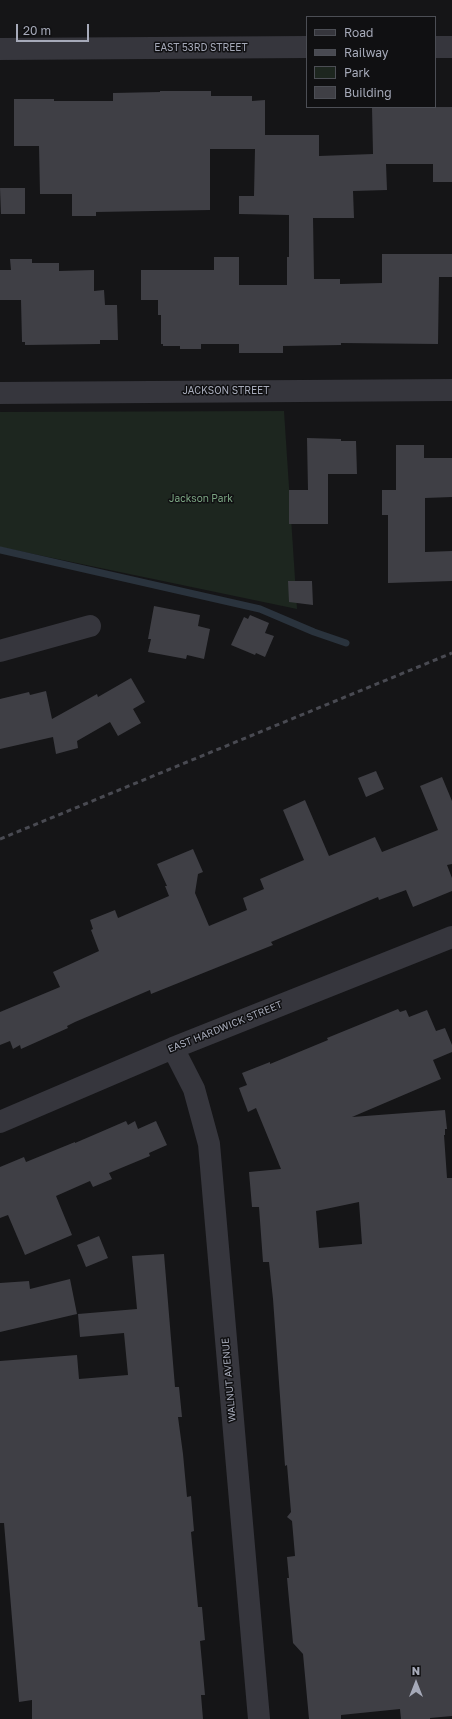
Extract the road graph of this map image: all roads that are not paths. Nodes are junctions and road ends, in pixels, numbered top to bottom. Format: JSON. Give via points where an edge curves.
{"nodes":[{"id":1,"x":306,"y":47,"type":"edge"},
{"id":2,"x":436,"y":47,"type":"edge"},
{"id":3,"x":452,"y":47,"type":"edge"},
{"id":4,"x":0,"y":48,"type":"edge"},
{"id":5,"x":452,"y":390,"type":"edge"},
{"id":6,"x":0,"y":393,"type":"edge"},
{"id":7,"x":90,"y":626,"type":"dead end"},
{"id":8,"x":0,"y":651,"type":"edge"},
{"id":9,"x":452,"y":936,"type":"edge"},
{"id":10,"x":173,"y":1048,"type":"junction"},
{"id":11,"x":0,"y":1122,"type":"edge"},
{"id":12,"x":259,"y":1719,"type":"edge"}],
"edges":[{"from":1,"to":4,"type":"street","name":"EAST 53RD STREET"},
{"from":2,"to":3,"type":"street"},
{"from":5,"to":6,"type":"street","name":"JACKSON STREET"},
{"from":7,"to":8,"type":"street"},
{"from":9,"to":10,"type":"street","name":"EAST HARDWICK STREET"},
{"from":10,"to":11,"type":"street","name":"EAST HARDWICK STREET"},
{"from":10,"to":12,"type":"street","name":"WALNUT AVENUE","via":[[194,1089],[209,1144]]}]}
